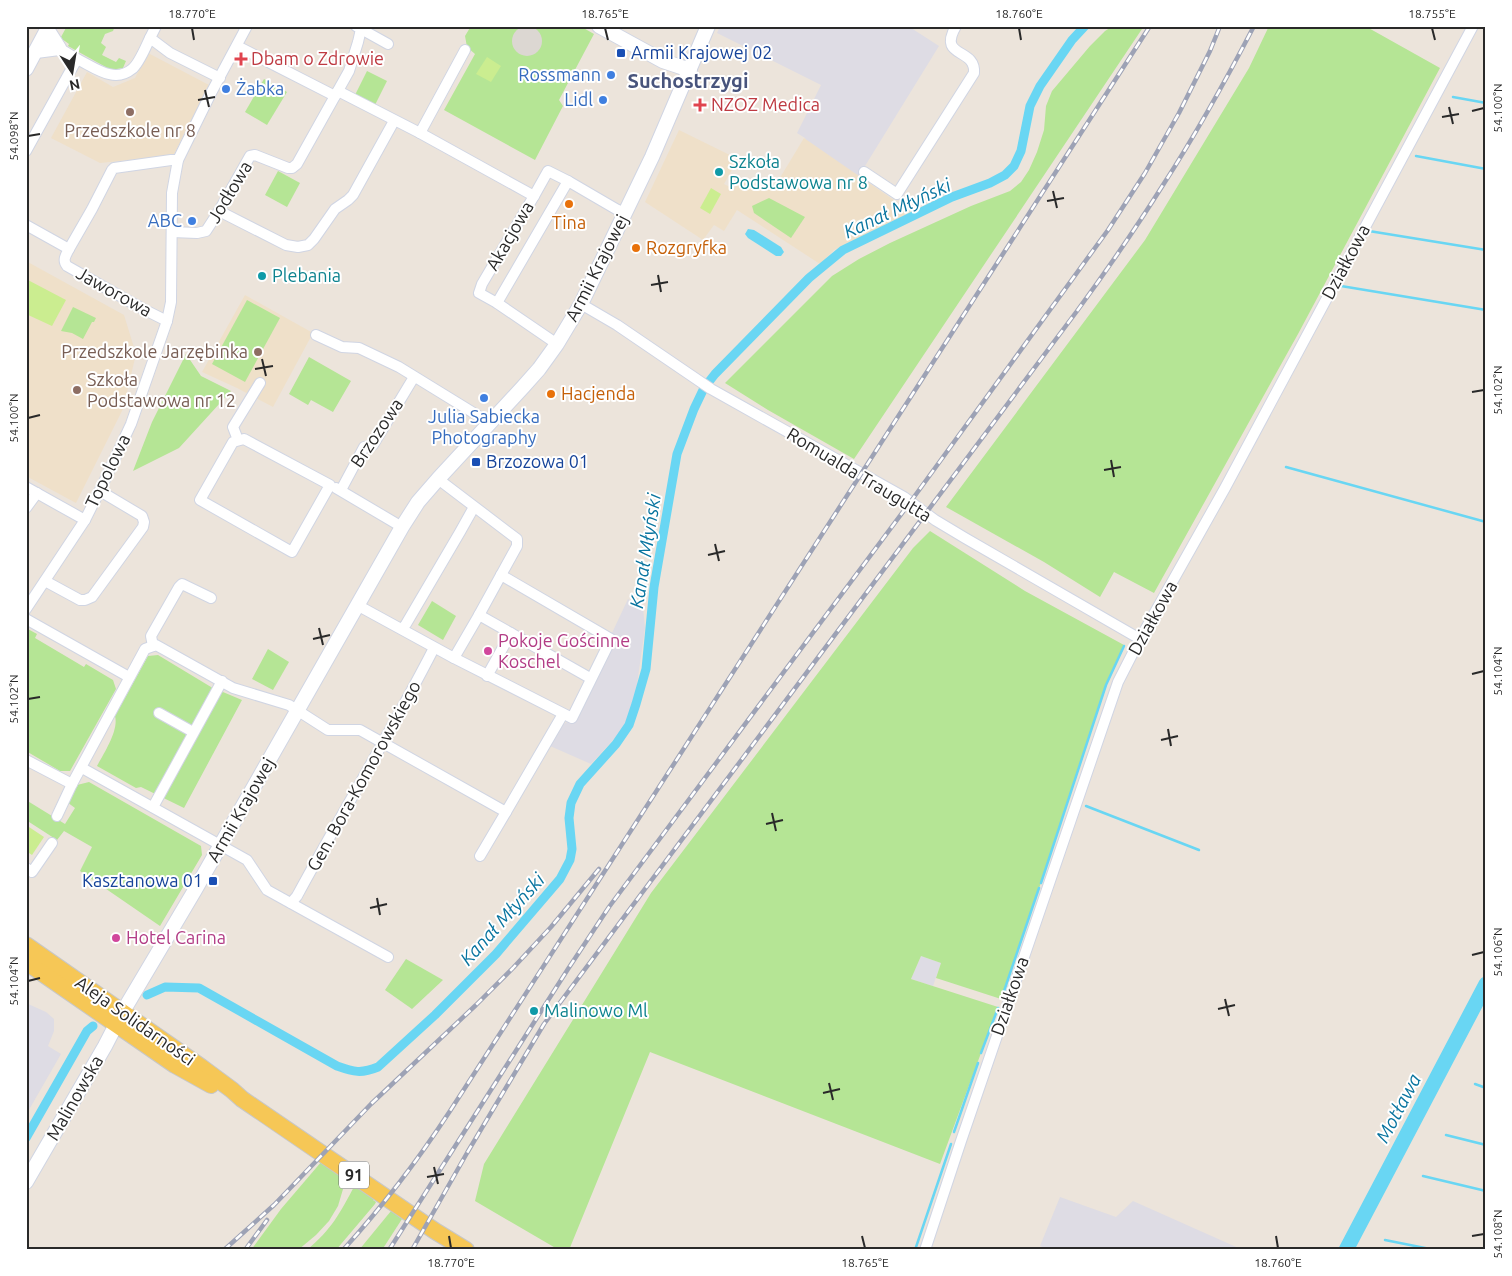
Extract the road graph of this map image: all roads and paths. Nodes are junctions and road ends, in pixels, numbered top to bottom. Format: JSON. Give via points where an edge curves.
{"nodes":[{"id":1,"x":156,"y":26,"type":"edge"},
{"id":2,"x":247,"y":26,"type":"edge"},
{"id":3,"x":599,"y":26,"type":"edge"},
{"id":4,"x":708,"y":26,"type":"edge"},
{"id":5,"x":956,"y":26,"type":"edge"},
{"id":6,"x":1473,"y":26,"type":"edge"},
{"id":7,"x":48,"y":27,"type":"edge"},
{"id":8,"x":358,"y":28,"type":"edge"},
{"id":9,"x":150,"y":38,"type":"junction"},
{"id":10,"x":388,"y":44,"type":"dead end"},
{"id":11,"x":237,"y":46,"type":"junction"},
{"id":12,"x":59,"y":48,"type":"junction"},
{"id":13,"x":465,"y":50,"type":"dead end"},
{"id":14,"x":36,"y":51,"type":"junction"},
{"id":15,"x":77,"y":58,"type":"junction"},
{"id":16,"x":26,"y":68,"type":"edge"},
{"id":17,"x":690,"y":70,"type":"junction"},
{"id":18,"x":220,"y":78,"type":"junction"},
{"id":19,"x":336,"y":93,"type":"junction"},
{"id":20,"x":394,"y":121,"type":"junction"},
{"id":21,"x":420,"y":133,"type":"junction"},
{"id":22,"x":26,"y":150,"type":"edge"},
{"id":23,"x":178,"y":160,"type":"junction"},
{"id":24,"x":864,"y":172,"type":"dead end"},
{"id":25,"x":568,"y":181,"type":"junction"},
{"id":26,"x":534,"y":196,"type":"junction"},
{"id":27,"x":219,"y":212,"type":"junction"},
{"id":28,"x":625,"y":213,"type":"junction"},
{"id":29,"x":26,"y":225,"type":"edge"},
{"id":30,"x":172,"y":232,"type":"junction"},
{"id":31,"x":69,"y":249,"type":"junction"},
{"id":32,"x":497,"y":303,"type":"junction"},
{"id":33,"x":581,"y":304,"type":"junction"},
{"id":34,"x":167,"y":320,"type":"junction"},
{"id":35,"x":316,"y":335,"type":"dead end"},
{"id":36,"x":557,"y":344,"type":"junction"},
{"id":37,"x":414,"y":377,"type":"junction"},
{"id":38,"x":260,"y":383,"type":"dead end"},
{"id":39,"x":490,"y":423,"type":"junction"},
{"id":40,"x":238,"y":440,"type":"junction"},
{"id":41,"x":438,"y":479,"type":"junction"},
{"id":42,"x":330,"y":485,"type":"junction"},
{"id":43,"x":26,"y":487,"type":"edge"},
{"id":44,"x":341,"y":490,"type":"junction"},
{"id":45,"x":100,"y":491,"type":"junction"},
{"id":46,"x":37,"y":493,"type":"junction"},
{"id":47,"x":474,"y":507,"type":"junction"},
{"id":48,"x":26,"y":508,"type":"edge"},
{"id":49,"x":85,"y":520,"type":"junction"},
{"id":50,"x":402,"y":527,"type":"junction"},
{"id":51,"x":501,"y":575,"type":"junction"},
{"id":52,"x":44,"y":581,"type":"junction"},
{"id":53,"x":211,"y":598,"type":"dead end"},
{"id":54,"x":357,"y":605,"type":"junction"},
{"id":55,"x":26,"y":609,"type":"edge"},
{"id":56,"x":479,"y":615,"type":"junction"},
{"id":57,"x":26,"y":620,"type":"edge"},
{"id":58,"x":402,"y":629,"type":"junction"},
{"id":59,"x":511,"y":633,"type":"junction"},
{"id":60,"x":1140,"y":639,"type":"junction"},
{"id":61,"x":153,"y":646,"type":"junction"},
{"id":62,"x":434,"y":648,"type":"junction"},
{"id":63,"x":454,"y":658,"type":"junction"},
{"id":64,"x":487,"y":676,"type":"junction"},
{"id":65,"x":129,"y":678,"type":"junction"},
{"id":66,"x":590,"y":678,"type":"junction"},
{"id":67,"x":222,"y":681,"type":"junction"},
{"id":68,"x":298,"y":710,"type":"junction"},
{"id":69,"x":158,"y":713,"type":"dead end"},
{"id":70,"x":563,"y":714,"type":"junction"},
{"id":71,"x":194,"y":732,"type":"junction"},
{"id":72,"x":383,"y":743,"type":"junction"},
{"id":73,"x":26,"y":760,"type":"edge"},
{"id":74,"x":82,"y":768,"type":"junction"},
{"id":75,"x":72,"y":784,"type":"junction"},
{"id":76,"x":153,"y":807,"type":"junction"},
{"id":77,"x":506,"y":812,"type":"junction"},
{"id":78,"x":62,"y":818,"type":"dead end"},
{"id":79,"x":52,"y":843,"type":"dead end"},
{"id":80,"x":220,"y":845,"type":"junction"},
{"id":81,"x":480,"y":856,"type":"dead end"},
{"id":82,"x":26,"y":868,"type":"edge"},
{"id":83,"x":291,"y":903,"type":"junction"},
{"id":84,"x":26,"y":945,"type":"edge"},
{"id":85,"x":388,"y":957,"type":"dead end"},
{"id":86,"x":26,"y":962,"type":"edge"},
{"id":87,"x":119,"y":1019,"type":"junction"},
{"id":88,"x":26,"y":1182,"type":"edge"},
{"id":89,"x":466,"y":1250,"type":"edge"},
{"id":90,"x":925,"y":1250,"type":"edge"}],
"edges":[{"from":1,"to":9,"type":"street"},
{"from":2,"to":11,"type":"street"},
{"from":3,"to":17,"type":"street","via":[[664,61]]},
{"from":4,"to":17,"type":"street","name":"Armii Krajowej"},
{"from":5,"to":24,"type":"street","via":[[950,41],[953,48],[971,61],[974,73],[898,194]]},
{"from":6,"to":60,"type":"street","name":"Działkowa","via":[[1225,488]]},
{"from":7,"to":12,"type":"street"},
{"from":7,"to":14,"type":"street"},
{"from":8,"to":10,"type":"street","name":"Jodłowa"},
{"from":8,"to":19,"type":"street","name":"Jodłowa","via":[[358,42],[349,71]]},
{"from":9,"to":15,"type":"street","via":[[133,68],[123,74],[111,76]]},
{"from":9,"to":18,"type":"street","via":[[172,54]]},
{"from":11,"to":18,"type":"street"},
{"from":11,"to":19,"type":"street"},
{"from":12,"to":14,"type":"street"},
{"from":12,"to":15,"type":"street"},
{"from":13,"to":21,"type":"street"},
{"from":14,"to":16,"type":"street"},
{"from":15,"to":22,"type":"street"},
{"from":17,"to":28,"type":"street","name":"Armii Krajowej"},
{"from":18,"to":23,"type":"street"},
{"from":19,"to":20,"type":"street","name":"Akacjowa"},
{"from":19,"to":27,"type":"street","name":"Jodłowa","via":[[295,166],[284,167],[250,156]]},
{"from":20,"to":21,"type":"street","name":"Akacjowa"},
{"from":20,"to":27,"type":"street","via":[[353,194],[335,209],[308,244],[298,247],[286,245]]},
{"from":21,"to":26,"type":"street","name":"Akacjowa"},
{"from":23,"to":30,"type":"street","via":[[172,193]]},
{"from":23,"to":31,"type":"street","via":[[114,168]]},
{"from":25,"to":26,"type":"street","via":[[548,171]]},
{"from":25,"to":28,"type":"street"},
{"from":25,"to":32,"type":"street","name":"Akacjowa"},
{"from":26,"to":32,"type":"street","name":"Akacjowa","via":[[479,293]]},
{"from":27,"to":30,"type":"street","name":"Jodłowa","via":[[206,231]]},
{"from":28,"to":33,"type":"street","name":"Armii Krajowej"},
{"from":29,"to":31,"type":"street","name":"Jaworowa"},
{"from":30,"to":34,"type":"street","via":[[171,297]]},
{"from":31,"to":34,"type":"street","name":"Jaworowa","via":[[64,257],[67,266]]},
{"from":32,"to":36,"type":"street","name":"Akacjowa"},
{"from":33,"to":36,"type":"street","name":"Armii Krajowej"},
{"from":33,"to":60,"type":"street","name":"Romualda Traugutta","via":[[711,389],[904,497],[935,520]]},
{"from":34,"to":45,"type":"street","name":"Topolowa","via":[[131,424]]},
{"from":35,"to":37,"type":"street","via":[[342,347],[358,348]]},
{"from":36,"to":39,"type":"street","name":"Armii Krajowej"},
{"from":37,"to":39,"type":"street"},
{"from":37,"to":44,"type":"street","name":"Brzozowa","via":[[373,445],[364,447]]},
{"from":38,"to":40,"type":"street","via":[[233,427]]},
{"from":39,"to":41,"type":"street","name":"Armii Krajowej"},
{"from":40,"to":42,"type":"street","via":[[244,439]]},
{"from":40,"to":42,"type":"street","via":[[233,442],[200,500],[286,550],[292,552]]},
{"from":41,"to":47,"type":"street"},
{"from":41,"to":50,"type":"street","name":"Armii Krajowej"},
{"from":42,"to":44,"type":"street"},
{"from":43,"to":46,"type":"street"},
{"from":44,"to":50,"type":"street"},
{"from":45,"to":49,"type":"street","name":"Topolowa"},
{"from":45,"to":52,"type":"street","via":[[142,516],[143,527],[92,597],[80,600]]},
{"from":46,"to":48,"type":"street"},
{"from":46,"to":49,"type":"street"},
{"from":47,"to":51,"type":"street","via":[[517,539],[517,546]]},
{"from":47,"to":58,"type":"street"},
{"from":49,"to":52,"type":"street","name":"Topolowa"},
{"from":50,"to":54,"type":"street","name":"Armii Krajowej"},
{"from":51,"to":56,"type":"street"},
{"from":51,"to":66,"type":"street","via":[[611,639]]},
{"from":52,"to":55,"type":"street","name":"Topolowa"},
{"from":53,"to":61,"type":"street","via":[[182,584],[179,586],[151,636]]},
{"from":54,"to":58,"type":"street"},
{"from":54,"to":68,"type":"street","name":"Armii Krajowej"},
{"from":56,"to":59,"type":"street"},
{"from":56,"to":63,"type":"street"},
{"from":57,"to":65,"type":"street"},
{"from":58,"to":62,"type":"street"},
{"from":59,"to":64,"type":"street"},
{"from":59,"to":66,"type":"street"},
{"from":60,"to":90,"type":"street","name":"Działkowa","via":[[1118,682]]},
{"from":61,"to":65,"type":"street","via":[[145,649]]},
{"from":61,"to":67,"type":"street","via":[[159,646]]},
{"from":62,"to":63,"type":"street"},
{"from":62,"to":72,"type":"street","name":"Gen. Bora-Komorowskiego"},
{"from":63,"to":64,"type":"street"},
{"from":64,"to":70,"type":"street"},
{"from":65,"to":74,"type":"street"},
{"from":66,"to":70,"type":"street","via":[[572,718]]},
{"from":67,"to":68,"type":"street","via":[[243,692]]},
{"from":67,"to":71,"type":"street"},
{"from":68,"to":72,"type":"street","via":[[328,730],[360,730]]},
{"from":68,"to":80,"type":"street","name":"Armii Krajowej"},
{"from":69,"to":71,"type":"street"},
{"from":70,"to":77,"type":"street"},
{"from":71,"to":76,"type":"street"},
{"from":72,"to":77,"type":"street"},
{"from":72,"to":83,"type":"street","name":"Gen. Bora-Komorowskiego"},
{"from":73,"to":75,"type":"street"},
{"from":74,"to":75,"type":"street"},
{"from":74,"to":76,"type":"street"},
{"from":75,"to":78,"type":"street","via":[[62,806]]},
{"from":76,"to":80,"type":"street"},
{"from":77,"to":81,"type":"street"},
{"from":79,"to":82,"type":"street","via":[[32,872]]},
{"from":80,"to":83,"type":"street","via":[[246,860],[267,890]]},
{"from":80,"to":87,"type":"street","name":"Armii Krajowej"},
{"from":83,"to":85,"type":"street"},
{"from":84,"to":87,"type":"main road","name":"Aleja Solidarności","number":"91"},
{"from":86,"to":87,"type":"main road","name":"Aleja Solidarności","number":"91"},
{"from":87,"to":88,"type":"street","name":"Malinowska"},
{"from":87,"to":89,"type":"main road","name":"Aleja Solidarności","number":"91","via":[[201,1067],[242,1099]]}]}
